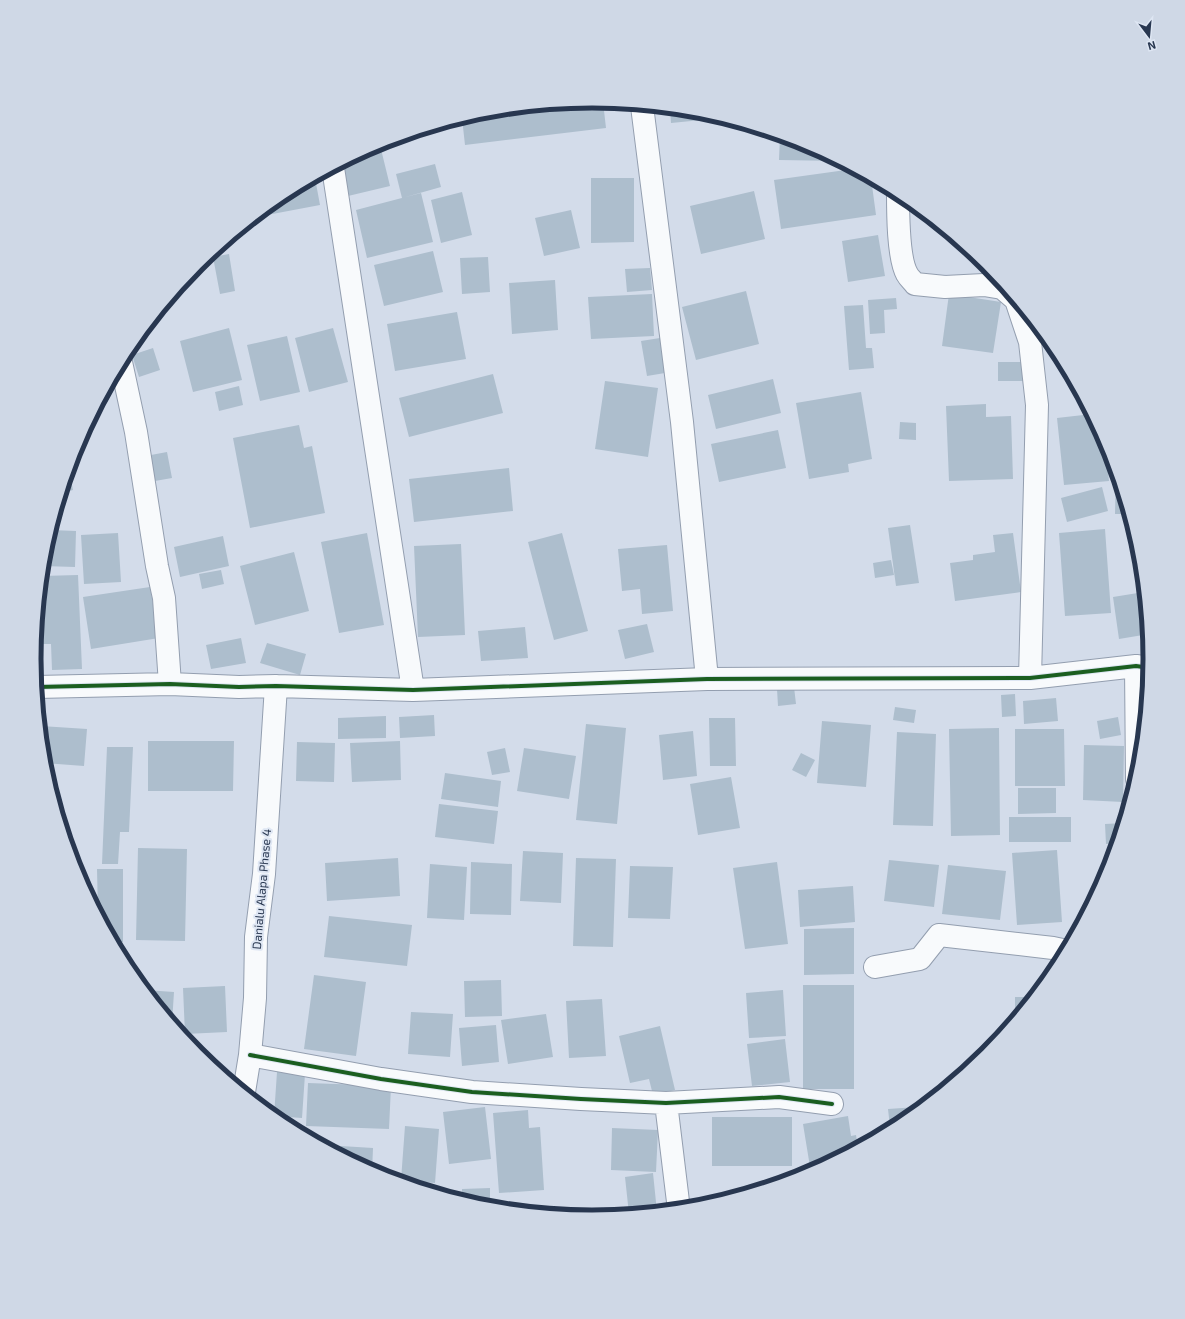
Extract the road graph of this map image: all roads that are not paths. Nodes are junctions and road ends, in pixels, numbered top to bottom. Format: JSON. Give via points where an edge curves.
{"nodes":[{"id":1,"x":643,"y":111,"type":"edge"},
{"id":2,"x":334,"y":173,"type":"edge"},
{"id":3,"x":898,"y":200,"type":"edge"},
{"id":4,"x":999,"y":287,"type":"edge"},
{"id":5,"x":1020,"y":312,"type":"edge"},
{"id":6,"x":123,"y":371,"type":"edge"},
{"id":7,"x":1143,"y":667,"type":"edge"},
{"id":8,"x":1030,"y":678,"type":"junction"},
{"id":9,"x":707,"y":679,"type":"junction"},
{"id":10,"x":170,"y":684,"type":"junction"},
{"id":11,"x":276,"y":686,"type":"junction"},
{"id":12,"x":42,"y":687,"type":"edge"},
{"id":13,"x":413,"y":690,"type":"junction"},
{"id":14,"x":1140,"y":722,"type":"edge"},
{"id":15,"x":1061,"y":950,"type":"edge"},
{"id":16,"x":875,"y":967,"type":"dead end"},
{"id":17,"x":250,"y":1055,"type":"junction"},
{"id":18,"x":245,"y":1087,"type":"edge"},
{"id":19,"x":666,"y":1103,"type":"junction"},
{"id":20,"x":832,"y":1104,"type":"dead end"},
{"id":21,"x":678,"y":1204,"type":"edge"}],
"edges":[{"from":1,"to":9,"type":"street","via":[[682,422]]},
{"from":2,"to":13,"type":"street"},
{"from":3,"to":4,"type":"street","via":[[902,257],[907,274],[915,284]]},
{"from":5,"to":8,"type":"street","via":[[1030,342],[1038,405]]},
{"from":6,"to":10,"type":"street","via":[[136,432],[164,598]]},
{"from":7,"to":8,"type":"street"},
{"from":7,"to":14,"type":"street"},
{"from":8,"to":9,"type":"street"},
{"from":9,"to":13,"type":"street"},
{"from":10,"to":11,"type":"street"},
{"from":10,"to":12,"type":"street"},
{"from":11,"to":13,"type":"street"},
{"from":11,"to":17,"type":"street","name":"Danialu Alapa Phase 4","via":[[264,874],[256,937],[255,998]]},
{"from":15,"to":16,"type":"street","via":[[939,935],[920,959]]},
{"from":17,"to":18,"type":"street","name":"Danialu Alapa Phase 4"},
{"from":17,"to":19,"type":"street","via":[[381,1079],[472,1092]]},
{"from":19,"to":20,"type":"street","via":[[779,1097]]},
{"from":19,"to":21,"type":"street"}]}
